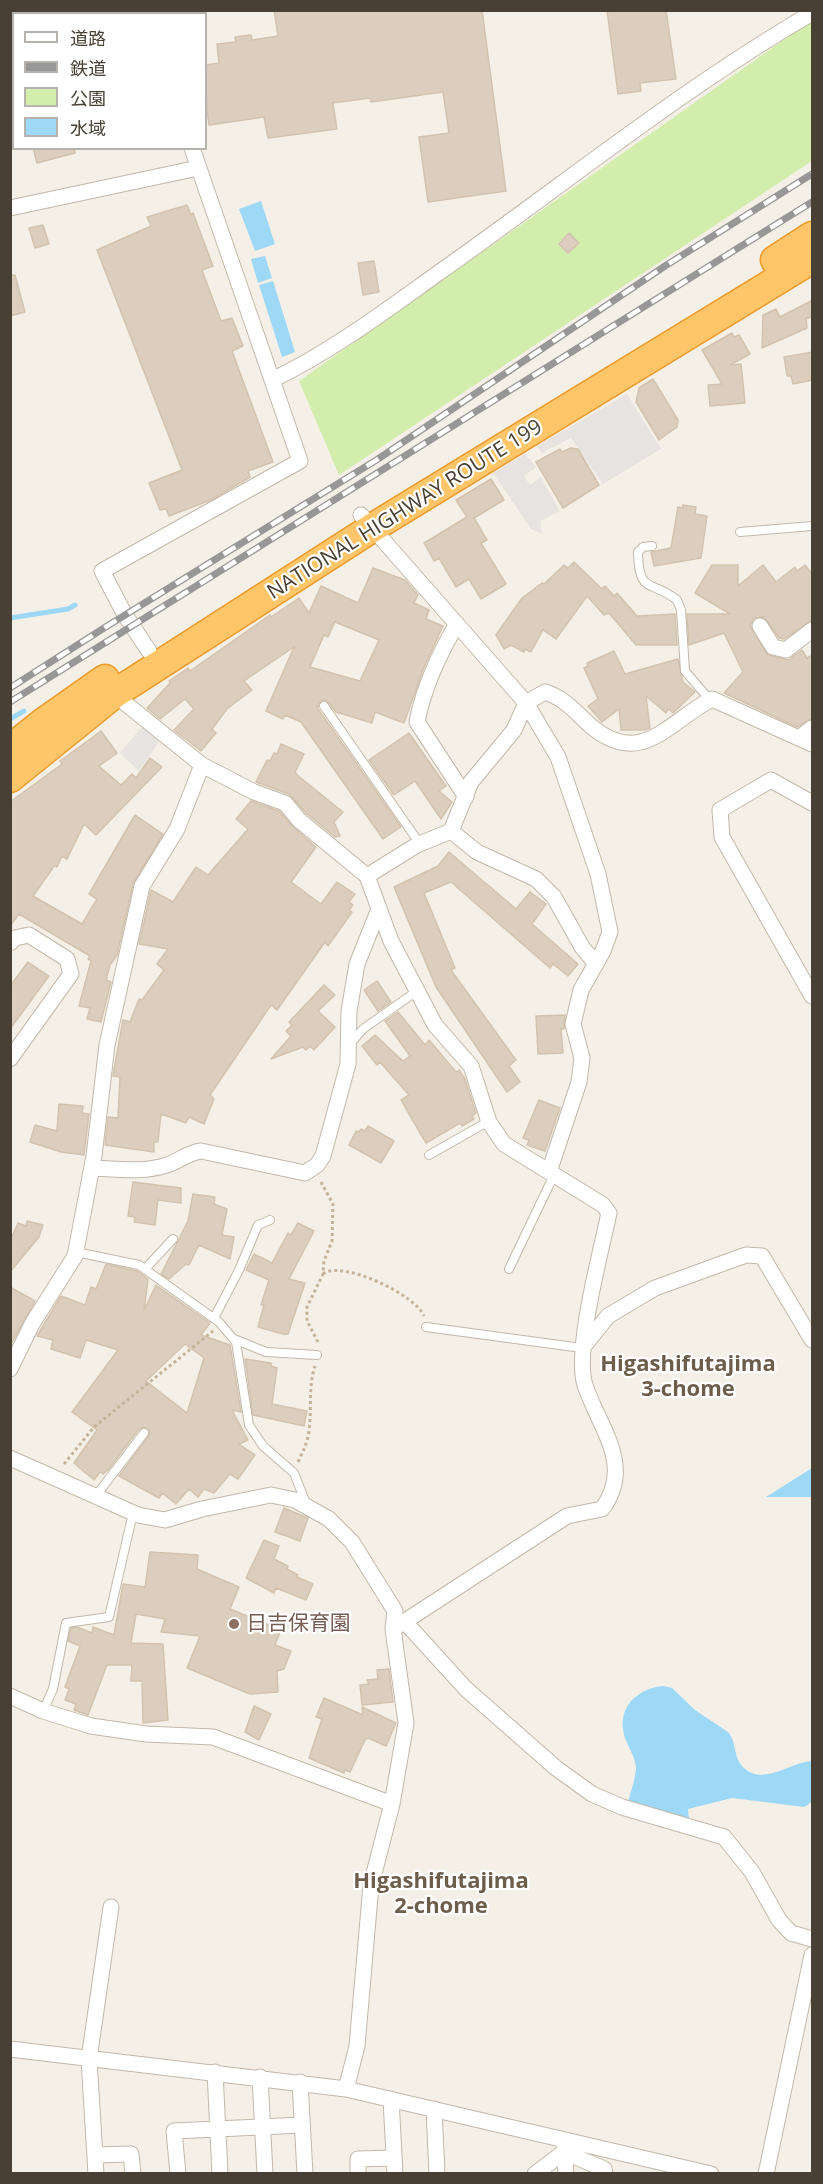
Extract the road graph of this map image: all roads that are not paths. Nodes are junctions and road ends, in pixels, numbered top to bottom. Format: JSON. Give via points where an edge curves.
{"nodes":[{"id":1,"x":813,"y":13,"type":"edge"},
{"id":2,"x":193,"y":150,"type":"edge"},
{"id":3,"x":198,"y":168,"type":"junction"},
{"id":4,"x":10,"y":208,"type":"edge"},
{"id":5,"x":813,"y":236,"type":"edge"},
{"id":6,"x":813,"y":259,"type":"edge"},
{"id":7,"x":274,"y":379,"type":"junction"},
{"id":8,"x":367,"y":522,"type":"junction"},
{"id":9,"x":813,"y":526,"type":"edge"},
{"id":10,"x":740,"y":532,"type":"dead end"},
{"id":11,"x":652,"y":546,"type":"dead end"},
{"id":12,"x":458,"y":624,"type":"junction"},
{"id":13,"x":760,"y":626,"type":"dead end"},
{"id":14,"x":812,"y":631,"type":"edge"},
{"id":15,"x":149,"y":651,"type":"junction"},
{"id":16,"x":108,"y":688,"type":"junction"},
{"id":17,"x":710,"y":700,"type":"junction"},
{"id":18,"x":526,"y":702,"type":"junction"},
{"id":19,"x":324,"y":706,"type":"dead end"},
{"id":20,"x":813,"y":728,"type":"edge"},
{"id":21,"x":806,"y":741,"type":"edge"},
{"id":22,"x":10,"y":749,"type":"edge"},
{"id":23,"x":202,"y":765,"type":"junction"},
{"id":24,"x":10,"y":778,"type":"edge"},
{"id":25,"x":466,"y":796,"type":"junction"},
{"id":26,"x":813,"y":803,"type":"edge"},
{"id":27,"x":451,"y":831,"type":"junction"},
{"id":28,"x":420,"y":844,"type":"junction"},
{"id":29,"x":367,"y":876,"type":"junction"},
{"id":30,"x":379,"y":909,"type":"junction"},
{"id":31,"x":10,"y":944,"type":"edge"},
{"id":32,"x":596,"y":964,"type":"junction"},
{"id":33,"x":417,"y":991,"type":"junction"},
{"id":34,"x":813,"y":996,"type":"edge"},
{"id":35,"x":348,"y":1045,"type":"junction"},
{"id":36,"x":10,"y":1059,"type":"edge"},
{"id":37,"x":489,"y":1121,"type":"junction"},
{"id":38,"x":429,"y":1155,"type":"dead end"},
{"id":39,"x":92,"y":1168,"type":"junction"},
{"id":40,"x":552,"y":1174,"type":"junction"},
{"id":41,"x":270,"y":1220,"type":"dead end"},
{"id":42,"x":173,"y":1239,"type":"dead end"},
{"id":43,"x":76,"y":1252,"type":"junction"},
{"id":44,"x":145,"y":1269,"type":"junction"},
{"id":45,"x":509,"y":1269,"type":"dead end"},
{"id":46,"x":214,"y":1318,"type":"junction"},
{"id":47,"x":426,"y":1327,"type":"road end"},
{"id":48,"x":233,"y":1338,"type":"junction"},
{"id":49,"x":813,"y":1340,"type":"edge"},
{"id":50,"x":582,"y":1348,"type":"junction"},
{"id":51,"x":317,"y":1355,"type":"road end"},
{"id":52,"x":10,"y":1369,"type":"edge"},
{"id":53,"x":144,"y":1433,"type":"dead end"},
{"id":54,"x":10,"y":1458,"type":"edge"},
{"id":55,"x":95,"y":1497,"type":"junction"},
{"id":56,"x":308,"y":1507,"type":"junction"},
{"id":57,"x":133,"y":1514,"type":"junction"},
{"id":58,"x":399,"y":1625,"type":"junction"},
{"id":59,"x":10,"y":1696,"type":"edge"},
{"id":60,"x":43,"y":1711,"type":"junction"},
{"id":61,"x":392,"y":1804,"type":"junction"},
{"id":62,"x":111,"y":1908,"type":"dead end"},
{"id":63,"x":813,"y":1939,"type":"edge"},
{"id":64,"x":813,"y":1955,"type":"edge"},
{"id":65,"x":10,"y":2049,"type":"edge"},
{"id":66,"x":89,"y":2059,"type":"junction"},
{"id":67,"x":215,"y":2073,"type":"junction"},
{"id":68,"x":260,"y":2077,"type":"junction"},
{"id":69,"x":300,"y":2082,"type":"junction"},
{"id":70,"x":346,"y":2089,"type":"junction"},
{"id":71,"x":391,"y":2099,"type":"junction"},
{"id":72,"x":434,"y":2109,"type":"junction"},
{"id":73,"x":302,"y":2125,"type":"junction"},
{"id":74,"x":262,"y":2127,"type":"junction"},
{"id":75,"x":218,"y":2129,"type":"junction"},
{"id":76,"x":564,"y":2146,"type":"junction"},
{"id":77,"x":95,"y":2155,"type":"junction"},
{"id":78,"x":395,"y":2166,"type":"edge"},
{"id":79,"x":702,"y":2172,"type":"edge"},
{"id":80,"x":96,"y":2174,"type":"edge"},
{"id":81,"x":133,"y":2174,"type":"edge"},
{"id":82,"x":178,"y":2174,"type":"edge"},
{"id":83,"x":220,"y":2174,"type":"edge"},
{"id":84,"x":265,"y":2174,"type":"edge"},
{"id":85,"x":304,"y":2174,"type":"edge"},
{"id":86,"x":358,"y":2174,"type":"edge"},
{"id":87,"x":437,"y":2174,"type":"edge"},
{"id":88,"x":535,"y":2174,"type":"edge"},
{"id":89,"x":566,"y":2174,"type":"edge"},
{"id":90,"x":605,"y":2174,"type":"edge"},
{"id":91,"x":766,"y":2174,"type":"edge"}],
"edges":[{"from":1,"to":7,"type":"street","via":[[703,80],[469,254]]},
{"from":2,"to":3,"type":"street"},
{"from":3,"to":4,"type":"street"},
{"from":3,"to":7,"type":"street"},
{"from":5,"to":8,"type":"highway","name":"NATIONAL HIGHWAY ROUTE 199"},
{"from":6,"to":8,"type":"highway","name":"NATIONAL HIGHWAY ROUTE 199"},
{"from":7,"to":15,"type":"street","via":[[300,461],[102,571]]},
{"from":8,"to":12,"type":"street"},
{"from":8,"to":15,"type":"highway","name":"NATIONAL HIGHWAY ROUTE 199"},
{"from":8,"to":16,"type":"highway","name":"NATIONAL HIGHWAY ROUTE 199"},
{"from":9,"to":10,"type":"lane"},
{"from":11,"to":17,"type":"lane","via":[[638,552],[639,573],[643,583],[677,600],[685,671]]},
{"from":12,"to":18,"type":"street"},
{"from":12,"to":25,"type":"street","via":[[447,640],[417,722]]},
{"from":13,"to":14,"type":"street","via":[[773,647],[786,650]]},
{"from":15,"to":16,"type":"highway","name":"NATIONAL HIGHWAY ROUTE 199"},
{"from":16,"to":22,"type":"highway","name":"NATIONAL HIGHWAY ROUTE 199","via":[[44,722]]},
{"from":16,"to":23,"type":"street"},
{"from":16,"to":24,"type":"highway","name":"NATIONAL HIGHWAY ROUTE 199"},
{"from":17,"to":18,"type":"street","via":[[660,736],[637,744],[612,742],[559,696],[544,692]]},
{"from":17,"to":21,"type":"street"},
{"from":18,"to":25,"type":"street","via":[[514,730],[471,782]]},
{"from":18,"to":32,"type":"street","via":[[558,757],[598,874],[609,932]]},
{"from":19,"to":28,"type":"lane"},
{"from":20,"to":21,"type":"street"},
{"from":23,"to":29,"type":"street","via":[[285,803],[299,820]]},
{"from":23,"to":39,"type":"street","via":[[177,829],[142,886],[108,1045]]},
{"from":25,"to":27,"type":"street"},
{"from":26,"to":34,"type":"street","via":[[771,780],[720,810],[722,837]]},
{"from":27,"to":28,"type":"street"},
{"from":27,"to":32,"type":"street","via":[[477,852],[536,879],[554,897]]},
{"from":28,"to":29,"type":"street"},
{"from":29,"to":30,"type":"street"},
{"from":30,"to":33,"type":"street"},
{"from":30,"to":35,"type":"street","via":[[357,964]]},
{"from":31,"to":36,"type":"street","via":[[15,938],[29,935],[66,959],[71,974]]},
{"from":32,"to":40,"type":"street","via":[[581,990],[573,1024],[582,1058],[579,1082]]},
{"from":33,"to":35,"type":"lane","via":[[363,1029]]},
{"from":33,"to":37,"type":"street","via":[[435,1025],[471,1066]]},
{"from":35,"to":39,"type":"street","via":[[348,1064],[323,1156],[305,1173],[201,1151],[144,1170]]},
{"from":37,"to":38,"type":"lane"},
{"from":37,"to":40,"type":"street","via":[[504,1144]]},
{"from":39,"to":43,"type":"street"},
{"from":40,"to":45,"type":"lane"},
{"from":40,"to":50,"type":"street","via":[[603,1205],[609,1213]]},
{"from":41,"to":46,"type":"lane","via":[[258,1225]]},
{"from":42,"to":44,"type":"lane"},
{"from":43,"to":44,"type":"lane","via":[[135,1263]]},
{"from":43,"to":52,"type":"street"},
{"from":44,"to":46,"type":"lane"},
{"from":46,"to":48,"type":"lane"},
{"from":47,"to":50,"type":"lane"},
{"from":48,"to":51,"type":"lane","via":[[266,1352]]},
{"from":48,"to":56,"type":"lane","via":[[249,1425],[263,1446],[295,1475]]},
{"from":49,"to":50,"type":"street","via":[[762,1256],[747,1255],[655,1288],[608,1316]]},
{"from":50,"to":58,"type":"street","via":[[584,1384],[610,1437],[615,1464],[612,1496],[602,1509],[567,1516],[545,1529]]},
{"from":53,"to":55,"type":"lane"},
{"from":54,"to":55,"type":"street"},
{"from":55,"to":57,"type":"street"},
{"from":56,"to":57,"type":"street","via":[[271,1495],[165,1521]]},
{"from":56,"to":58,"type":"street","via":[[329,1519],[352,1542],[395,1611]]},
{"from":57,"to":60,"type":"lane","via":[[109,1617],[66,1623],[53,1689]]},
{"from":58,"to":61,"type":"street","via":[[405,1723]]},
{"from":58,"to":63,"type":"street","via":[[556,1768],[592,1794],[622,1807],[724,1837],[752,1872],[779,1920],[791,1932]]},
{"from":59,"to":60,"type":"street"},
{"from":60,"to":61,"type":"street","via":[[91,1726],[146,1734],[213,1737]]},
{"from":61,"to":70,"type":"street","via":[[371,1885],[357,2046]]},
{"from":62,"to":66,"type":"street"},
{"from":64,"to":91,"type":"street"},
{"from":65,"to":66,"type":"street"},
{"from":66,"to":67,"type":"street"},
{"from":66,"to":77,"type":"street"},
{"from":67,"to":68,"type":"street"},
{"from":67,"to":75,"type":"street"},
{"from":68,"to":69,"type":"street"},
{"from":68,"to":74,"type":"street"},
{"from":69,"to":70,"type":"street"},
{"from":69,"to":73,"type":"street"},
{"from":70,"to":71,"type":"street"},
{"from":71,"to":72,"type":"street"},
{"from":71,"to":78,"type":"street"},
{"from":72,"to":76,"type":"street"},
{"from":72,"to":87,"type":"street"},
{"from":73,"to":74,"type":"street"},
{"from":73,"to":85,"type":"street"},
{"from":74,"to":75,"type":"street"},
{"from":74,"to":84,"type":"street"},
{"from":75,"to":82,"type":"street","via":[[174,2131]]},
{"from":75,"to":83,"type":"street"},
{"from":76,"to":79,"type":"street"},
{"from":76,"to":88,"type":"street"},
{"from":76,"to":89,"type":"street"},
{"from":76,"to":90,"type":"street","via":[[604,2169]]},
{"from":77,"to":80,"type":"street"},
{"from":77,"to":81,"type":"street","via":[[131,2154]]},
{"from":78,"to":86,"type":"street","via":[[358,2159]]}]}
